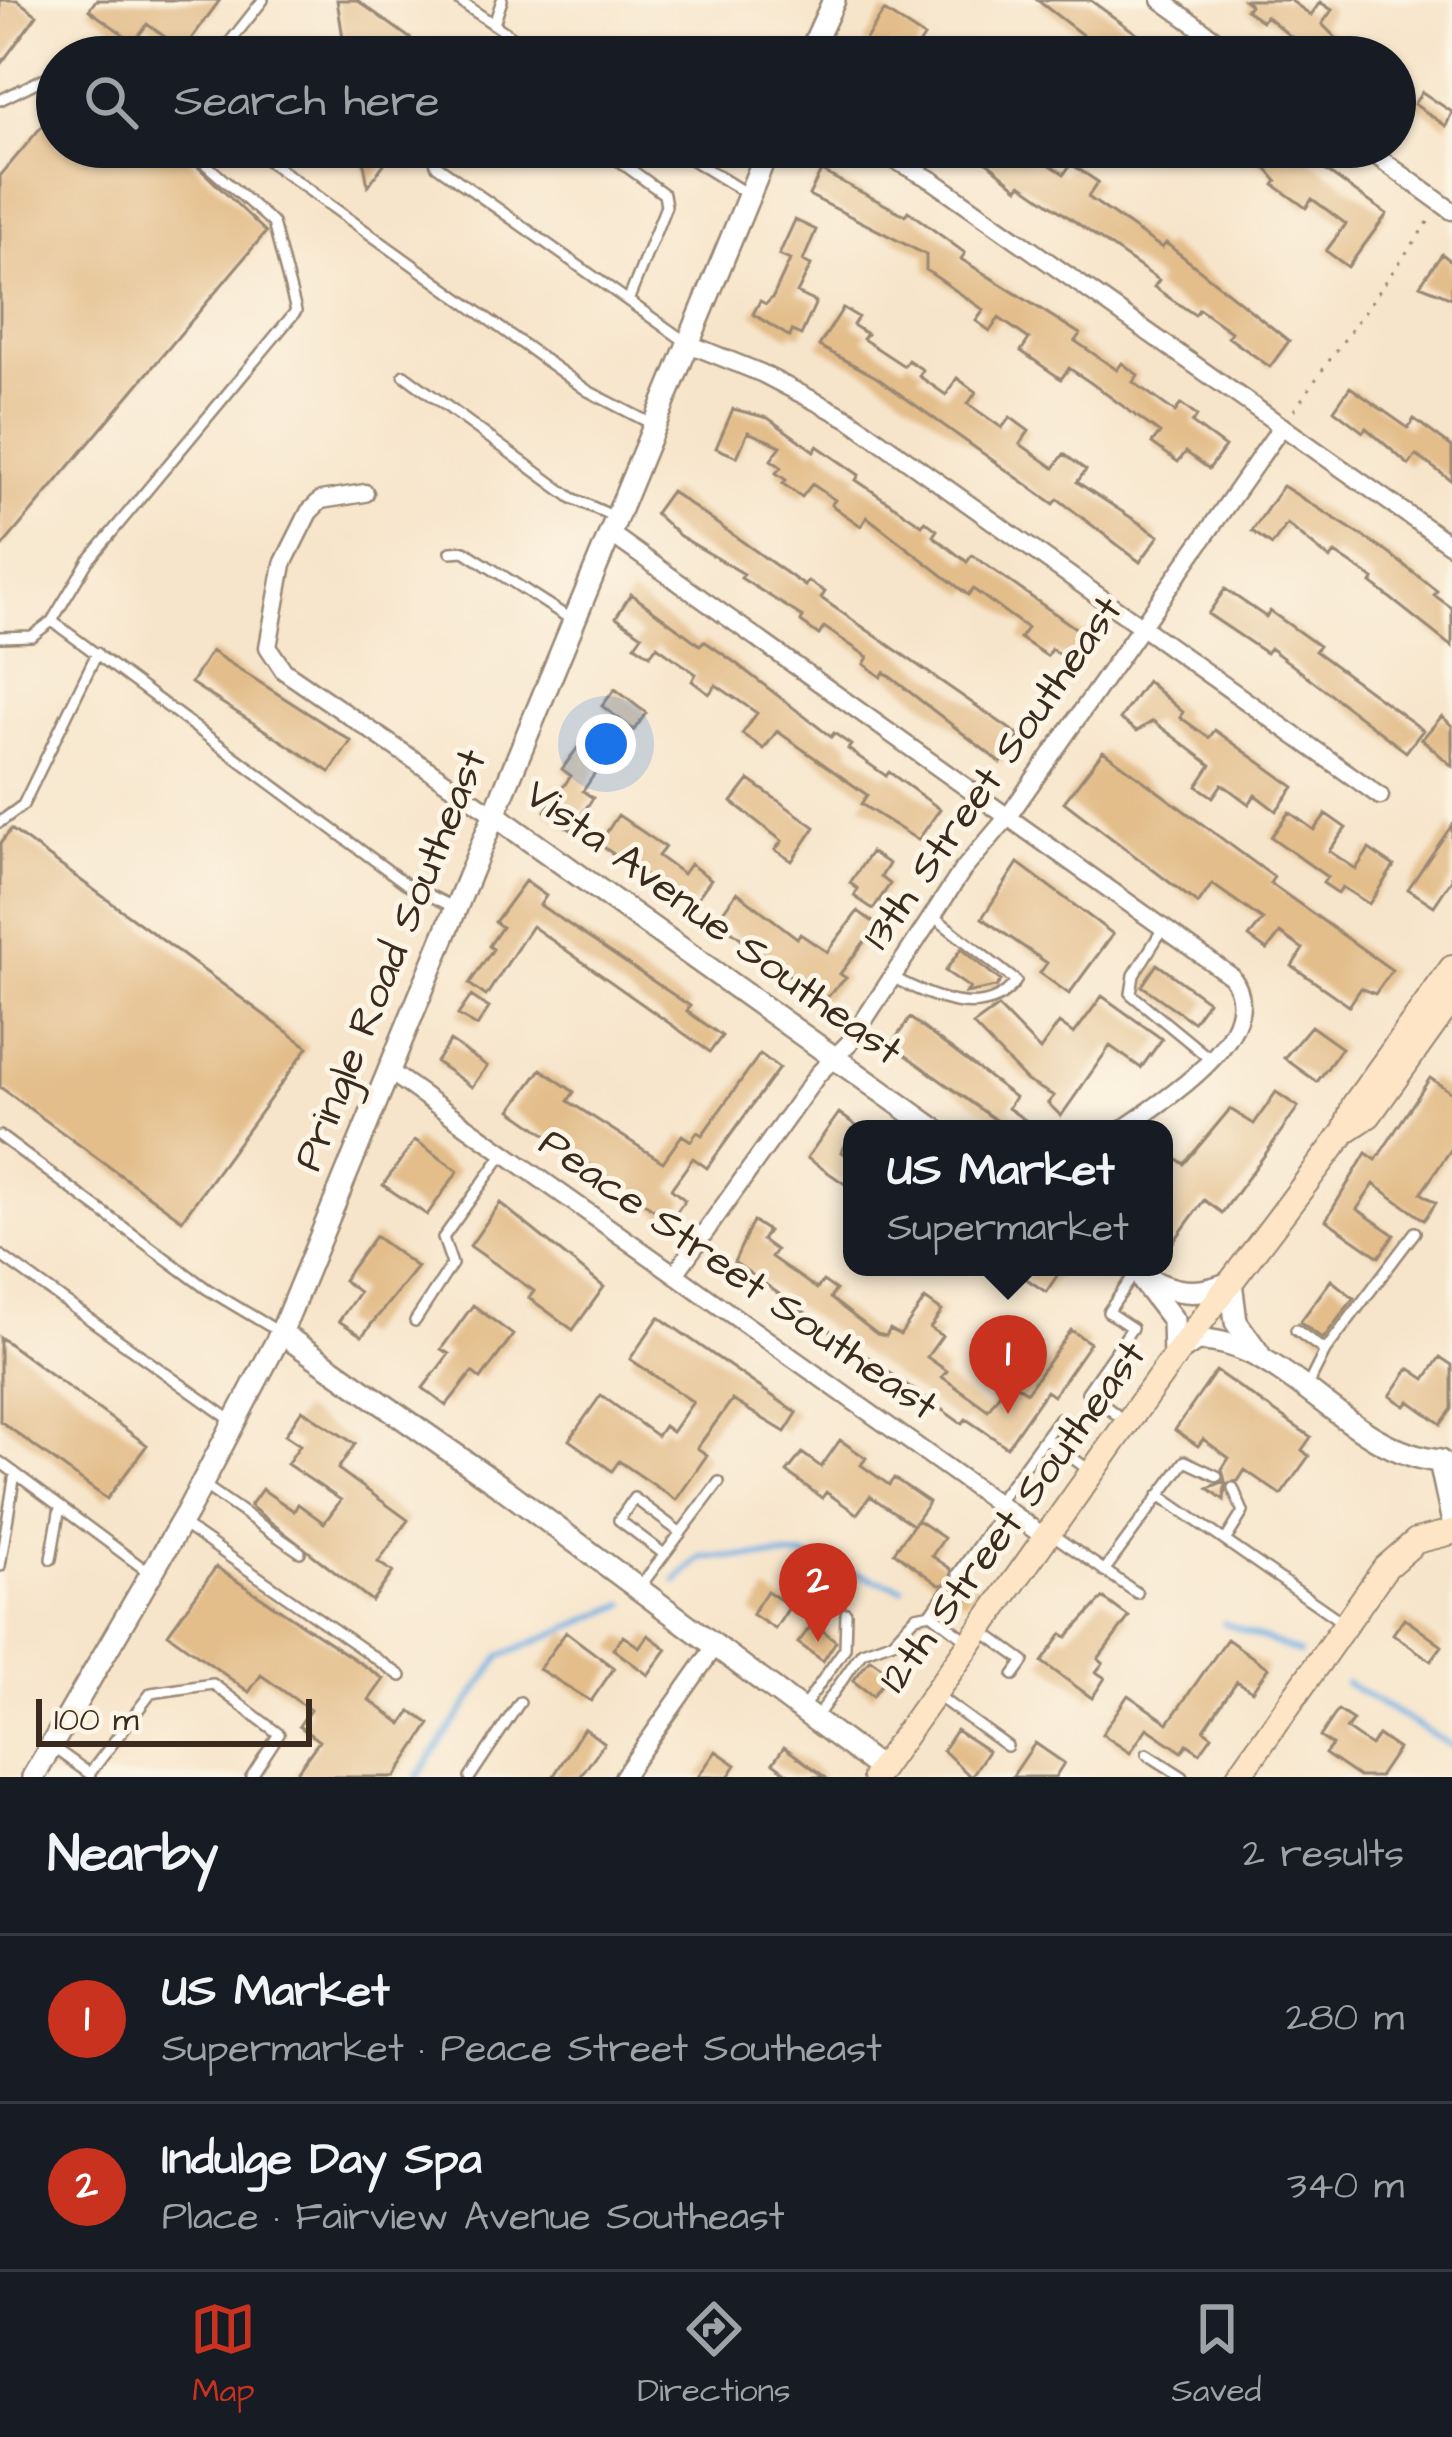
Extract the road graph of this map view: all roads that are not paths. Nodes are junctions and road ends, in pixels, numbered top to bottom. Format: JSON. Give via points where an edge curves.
{"nodes":[{"id":1,"x":262,"y":0,"type":"edge"},
{"id":2,"x":458,"y":0,"type":"edge"},
{"id":3,"x":502,"y":0,"type":"edge"},
{"id":4,"x":834,"y":0,"type":"edge"},
{"id":5,"x":1161,"y":0,"type":"edge"},
{"id":6,"x":494,"y":24,"type":"junction"},
{"id":7,"x":234,"y":36,"type":"edge"},
{"id":8,"x":511,"y":36,"type":"edge"},
{"id":9,"x":818,"y":36,"type":"edge"},
{"id":10,"x":1211,"y":36,"type":"edge"},
{"id":11,"x":36,"y":82,"type":"edge"},
{"id":12,"x":0,"y":100,"type":"edge"},
{"id":13,"x":210,"y":168,"type":"edge"},
{"id":14,"x":278,"y":168,"type":"edge"},
{"id":15,"x":440,"y":168,"type":"edge"},
{"id":16,"x":629,"y":168,"type":"edge"},
{"id":17,"x":705,"y":168,"type":"edge"},
{"id":18,"x":760,"y":168,"type":"edge"},
{"id":19,"x":909,"y":168,"type":"edge"},
{"id":20,"x":1397,"y":168,"type":"edge"},
{"id":21,"x":749,"y":195,"type":"junction"},
{"id":22,"x":1448,"y":201,"type":"edge"},
{"id":23,"x":628,"y":301,"type":"junction"},
{"id":24,"x":689,"y":344,"type":"junction"},
{"id":25,"x":404,"y":375,"type":"dead end"},
{"id":26,"x":654,"y":425,"type":"junction"},
{"id":27,"x":1282,"y":427,"type":"junction"},
{"id":28,"x":365,"y":493,"type":"dead end"},
{"id":29,"x":611,"y":525,"type":"junction"},
{"id":30,"x":1452,"y":546,"type":"edge"},
{"id":31,"x":451,"y":552,"type":"dead end"},
{"id":32,"x":52,"y":620,"type":"junction"},
{"id":33,"x":572,"y":620,"type":"junction"},
{"id":34,"x":1141,"y":626,"type":"junction"},
{"id":35,"x":0,"y":637,"type":"edge"},
{"id":36,"x":97,"y":653,"type":"junction"},
{"id":37,"x":1380,"y":796,"type":"dead end"},
{"id":38,"x":493,"y":814,"type":"junction"},
{"id":39,"x":1007,"y":818,"type":"junction"},
{"id":40,"x":0,"y":822,"type":"edge"},
{"id":41,"x":455,"y":908,"type":"junction"},
{"id":42,"x":933,"y":916,"type":"junction"},
{"id":43,"x":1164,"y":927,"type":"junction"},
{"id":44,"x":1452,"y":968,"type":"edge"},
{"id":45,"x":892,"y":977,"type":"junction"},
{"id":46,"x":1452,"y":999,"type":"edge"},
{"id":47,"x":834,"y":1058,"type":"junction"},
{"id":48,"x":1210,"y":1059,"type":"junction"},
{"id":49,"x":389,"y":1071,"type":"junction"},
{"id":50,"x":921,"y":1120,"type":"edge"},
{"id":51,"x":1136,"y":1120,"type":"edge"},
{"id":52,"x":1345,"y":1131,"type":"junction"},
{"id":53,"x":0,"y":1136,"type":"edge"},
{"id":54,"x":504,"y":1153,"type":"junction"},
{"id":55,"x":1415,"y":1232,"type":"dead end"},
{"id":56,"x":0,"y":1256,"type":"edge"},
{"id":57,"x":674,"y":1274,"type":"junction"},
{"id":58,"x":1129,"y":1276,"type":"edge"},
{"id":59,"x":1137,"y":1276,"type":"edge"},
{"id":60,"x":1145,"y":1276,"type":"edge"},
{"id":61,"x":1231,"y":1282,"type":"junction"},
{"id":62,"x":415,"y":1321,"type":"dead end"},
{"id":63,"x":1296,"y":1330,"type":"dead end"},
{"id":64,"x":281,"y":1333,"type":"junction"},
{"id":65,"x":1324,"y":1351,"type":"junction"},
{"id":66,"x":1177,"y":1354,"type":"junction"},
{"id":67,"x":1267,"y":1364,"type":"junction"},
{"id":68,"x":1305,"y":1392,"type":"junction"},
{"id":69,"x":1059,"y":1418,"type":"dead end"},
{"id":70,"x":1128,"y":1423,"type":"junction"},
{"id":71,"x":236,"y":1424,"type":"junction"},
{"id":72,"x":1045,"y":1438,"type":"junction"},
{"id":73,"x":1446,"y":1458,"type":"edge"},
{"id":74,"x":0,"y":1462,"type":"edge"},
{"id":75,"x":1093,"y":1472,"type":"junction"},
{"id":76,"x":15,"y":1473,"type":"junction"},
{"id":77,"x":1217,"y":1476,"type":"dead end"},
{"id":78,"x":719,"y":1482,"type":"dead end"},
{"id":79,"x":202,"y":1484,"type":"junction"},
{"id":80,"x":1233,"y":1488,"type":"dead end"},
{"id":81,"x":1159,"y":1495,"type":"junction"},
{"id":82,"x":1001,"y":1505,"type":"junction"},
{"id":83,"x":60,"y":1507,"type":"junction"},
{"id":84,"x":1452,"y":1518,"type":"edge"},
{"id":85,"x":181,"y":1523,"type":"junction"},
{"id":86,"x":1452,"y":1532,"type":"edge"},
{"id":87,"x":681,"y":1533,"type":"junction"},
{"id":88,"x":1048,"y":1535,"type":"junction"},
{"id":89,"x":1225,"y":1541,"type":"junction"},
{"id":90,"x":301,"y":1552,"type":"dead end"},
{"id":91,"x":664,"y":1554,"type":"junction"},
{"id":92,"x":51,"y":1559,"type":"dead end"},
{"id":93,"x":0,"y":1566,"type":"edge"},
{"id":94,"x":1104,"y":1571,"type":"junction"},
{"id":95,"x":151,"y":1574,"type":"junction"},
{"id":96,"x":958,"y":1574,"type":"dead end"},
{"id":97,"x":639,"y":1588,"type":"junction"},
{"id":98,"x":947,"y":1590,"type":"dead end"},
{"id":99,"x":1137,"y":1594,"type":"dead end"},
{"id":100,"x":846,"y":1613,"type":"dead end"},
{"id":101,"x":931,"y":1613,"type":"junction"},
{"id":102,"x":1345,"y":1624,"type":"junction"},
{"id":103,"x":976,"y":1636,"type":"junction"},
{"id":104,"x":716,"y":1645,"type":"junction"},
{"id":105,"x":1014,"y":1675,"type":"dead end"},
{"id":106,"x":401,"y":1676,"type":"dead end"},
{"id":107,"x":934,"y":1694,"type":"junction"},
{"id":108,"x":520,"y":1702,"type":"dead end"},
{"id":109,"x":808,"y":1714,"type":"junction"},
{"id":110,"x":51,"y":1746,"type":"junction"},
{"id":111,"x":1007,"y":1746,"type":"dead end"},
{"id":112,"x":1147,"y":1754,"type":"dead end"},
{"id":113,"x":883,"y":1774,"type":"edge"},
{"id":114,"x":37,"y":1775,"type":"edge"},
{"id":115,"x":91,"y":1775,"type":"edge"},
{"id":116,"x":251,"y":1777,"type":"edge"},
{"id":117,"x":470,"y":1777,"type":"edge"},
{"id":118,"x":623,"y":1777,"type":"edge"},
{"id":119,"x":1183,"y":1777,"type":"edge"},
{"id":120,"x":1238,"y":1777,"type":"edge"}],
"edges":[{"from":1,"to":7,"type":"lane"},
{"from":2,"to":6,"type":"lane"},
{"from":3,"to":6,"type":"lane"},
{"from":4,"to":9,"type":"street"},
{"from":5,"to":10,"type":"street"},
{"from":6,"to":8,"type":"lane"},
{"from":11,"to":12,"type":"lane"},
{"from":13,"to":32,"type":"lane","via":[[273,223],[296,311],[88,561]]},
{"from":14,"to":26,"type":"lane","via":[[588,391]]},
{"from":15,"to":23,"type":"lane"},
{"from":16,"to":23,"type":"lane","via":[[664,194],[666,206]]},
{"from":17,"to":21,"type":"lane"},
{"from":18,"to":21,"type":"street","name":"Pringle Road Southeast"},
{"from":19,"to":27,"type":"street"},
{"from":20,"to":22,"type":"street"},
{"from":21,"to":24,"type":"street","name":"Pringle Road Southeast"},
{"from":23,"to":24,"type":"lane"},
{"from":24,"to":26,"type":"street","name":"Pringle Road Southeast"},
{"from":24,"to":34,"type":"street","via":[[849,419]]},
{"from":25,"to":29,"type":"lane"},
{"from":26,"to":29,"type":"street","name":"Pringle Road Southeast"},
{"from":27,"to":30,"type":"street"},
{"from":27,"to":34,"type":"street","name":"13th Street Southeast"},
{"from":28,"to":38,"type":"street","name":"Vista Avenue Southeast","via":[[334,494],[309,512],[277,579],[272,658]]},
{"from":29,"to":33,"type":"street","name":"Pringle Road Southeast"},
{"from":29,"to":39,"type":"street"},
{"from":31,"to":33,"type":"lane","via":[[464,551]]},
{"from":32,"to":35,"type":"lane","via":[[32,636]]},
{"from":32,"to":36,"type":"lane"},
{"from":33,"to":38,"type":"street","name":"Pringle Road Southeast"},
{"from":34,"to":37,"type":"street"},
{"from":34,"to":39,"type":"street","name":"13th Street Southeast"},
{"from":36,"to":40,"type":"lane","via":[[23,805]]},
{"from":36,"to":41,"type":"lane","via":[[405,883]]},
{"from":38,"to":41,"type":"street","name":"Pringle Road Southeast"},
{"from":38,"to":47,"type":"street","name":"Vista Avenue Southeast"},
{"from":39,"to":42,"type":"street","name":"13th Street Southeast"},
{"from":39,"to":43,"type":"street"},
{"from":41,"to":49,"type":"street","name":"Pringle Road Southeast"},
{"from":42,"to":45,"type":"street","name":"13th Street Southeast"},
{"from":42,"to":45,"type":"lane","via":[[1016,981],[992,1004],[973,1005]]},
{"from":43,"to":48,"type":"lane","via":[[1131,994]]},
{"from":43,"to":48,"type":"street","via":[[1241,989],[1242,1015]]},
{"from":44,"to":52,"type":"main road","name":"12th Street Southeast","via":[[1354,1105]]},
{"from":45,"to":47,"type":"street","name":"13th Street Southeast"},
{"from":46,"to":52,"type":"main road","name":"12th Street Southeast","via":[[1369,1115]]},
{"from":47,"to":50,"type":"street","name":"Vista Avenue Southeast"},
{"from":47,"to":57,"type":"street","name":"13th Street Southeast"},
{"from":48,"to":51,"type":"street"},
{"from":49,"to":54,"type":"street","name":"Peace Street Southeast"},
{"from":49,"to":64,"type":"street","name":"Pringle Road Southeast"},
{"from":52,"to":61,"type":"main road","name":"12th Street Southeast"},
{"from":53,"to":64,"type":"lane","via":[[207,1289]]},
{"from":54,"to":57,"type":"street","name":"Peace Street Southeast"},
{"from":54,"to":62,"type":"lane","via":[[443,1238],[452,1264]]},
{"from":55,"to":65,"type":"lane"},
{"from":56,"to":71,"type":"lane"},
{"from":57,"to":82,"type":"street","name":"Peace Street Southeast"},
{"from":58,"to":70,"type":"lane","via":[[1108,1312],[1132,1328],[1087,1392]]},
{"from":59,"to":66,"type":"street","via":[[1173,1320]]},
{"from":60,"to":61,"type":"street","via":[[1184,1294]]},
{"from":61,"to":66,"type":"main road","name":"12th Street Southeast"},
{"from":61,"to":67,"type":"street","via":[[1240,1331]]},
{"from":63,"to":65,"type":"lane"},
{"from":64,"to":71,"type":"street","name":"Pringle Road Southeast"},
{"from":64,"to":97,"type":"street"},
{"from":65,"to":68,"type":"lane"},
{"from":66,"to":67,"type":"street","via":[[1196,1340],[1216,1341]]},
{"from":66,"to":70,"type":"main road","name":"12th Street Southeast"},
{"from":67,"to":68,"type":"street"},
{"from":68,"to":73,"type":"street","via":[[1402,1455]]},
{"from":69,"to":72,"type":"lane"},
{"from":70,"to":75,"type":"main road","name":"12th Street Southeast"},
{"from":71,"to":79,"type":"street","name":"Pringle Road Southeast"},
{"from":72,"to":75,"type":"lane"},
{"from":72,"to":82,"type":"lane"},
{"from":73,"to":84,"type":"street"},
{"from":74,"to":76,"type":"lane"},
{"from":75,"to":88,"type":"main road","name":"12th Street Southeast"},
{"from":76,"to":83,"type":"lane"},
{"from":76,"to":93,"type":"lane"},
{"from":77,"to":81,"type":"lane","via":[[1185,1461]]},
{"from":78,"to":87,"type":"lane"},
{"from":79,"to":85,"type":"street","name":"Pringle Road Southeast"},
{"from":79,"to":90,"type":"lane"},
{"from":80,"to":89,"type":"lane","via":[[1243,1512]]},
{"from":81,"to":89,"type":"lane"},
{"from":81,"to":94,"type":"lane"},
{"from":82,"to":88,"type":"street","name":"Peace Street Southeast"},
{"from":82,"to":96,"type":"lane"},
{"from":83,"to":92,"type":"lane"},
{"from":83,"to":95,"type":"lane"},
{"from":85,"to":95,"type":"street","name":"Pringle Road Southeast"},
{"from":85,"to":106,"type":"lane"},
{"from":86,"to":102,"type":"main road","via":[[1402,1549]]},
{"from":87,"to":91,"type":"lane"},
{"from":87,"to":91,"type":"lane","via":[[634,1498],[619,1520]]},
{"from":88,"to":94,"type":"lane"},
{"from":88,"to":103,"type":"main road","name":"12th Street Southeast"},
{"from":89,"to":102,"type":"lane"},
{"from":91,"to":97,"type":"lane"},
{"from":94,"to":99,"type":"lane"},
{"from":95,"to":110,"type":"street","name":"Pringle Road Southeast"},
{"from":97,"to":104,"type":"street"},
{"from":98,"to":101,"type":"lane"},
{"from":100,"to":109,"type":"lane","via":[[844,1648]]},
{"from":101,"to":103,"type":"lane"},
{"from":101,"to":109,"type":"lane","via":[[862,1652]]},
{"from":102,"to":120,"type":"main road"},
{"from":103,"to":105,"type":"lane","via":[[1024,1660]]},
{"from":103,"to":107,"type":"main road","name":"12th Street Southeast"},
{"from":104,"to":109,"type":"street"},
{"from":104,"to":118,"type":"street"},
{"from":107,"to":111,"type":"lane"},
{"from":107,"to":113,"type":"main road","name":"12th Street Southeast"},
{"from":108,"to":117,"type":"lane"},
{"from":109,"to":113,"type":"street"},
{"from":110,"to":114,"type":"street","name":"Pringle Road Southeast"},
{"from":110,"to":115,"type":"lane"},
{"from":112,"to":119,"type":"lane"},
{"from":115,"to":116,"type":"lane","via":[[151,1693],[213,1684],[279,1733]]}]}
